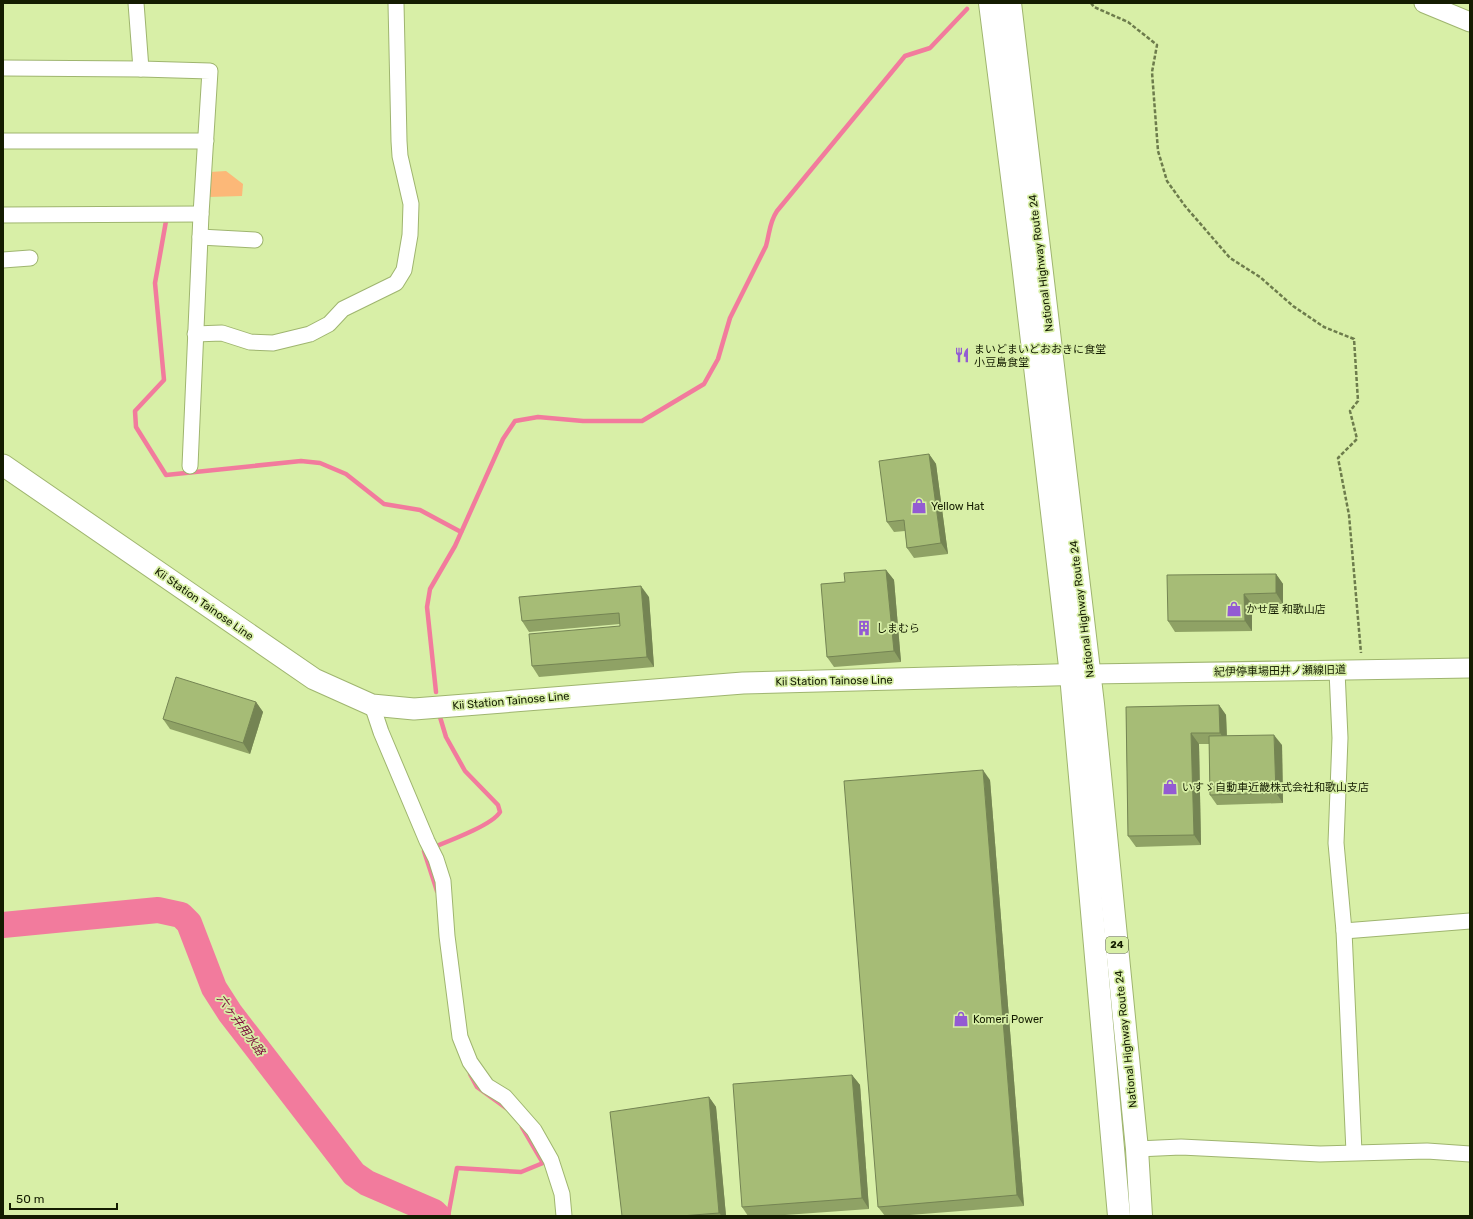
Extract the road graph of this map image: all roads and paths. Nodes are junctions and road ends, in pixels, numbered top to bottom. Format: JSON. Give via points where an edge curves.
{"nodes":[{"id":1,"x":136,"y":3,"type":"edge"},
{"id":2,"x":396,"y":3,"type":"edge"},
{"id":3,"x":990,"y":3,"type":"edge"},
{"id":4,"x":1010,"y":3,"type":"edge"},
{"id":5,"x":1091,"y":3,"type":"edge"},
{"id":6,"x":1424,"y":3,"type":"edge"},
{"id":7,"x":1470,"y":22,"type":"edge"},
{"id":8,"x":3,"y":68,"type":"edge"},
{"id":9,"x":142,"y":69,"type":"junction"},
{"id":10,"x":3,"y":141,"type":"edge"},
{"id":11,"x":206,"y":141,"type":"junction"},
{"id":12,"x":201,"y":214,"type":"junction"},
{"id":13,"x":3,"y":215,"type":"edge"},
{"id":14,"x":200,"y":237,"type":"junction"},
{"id":15,"x":255,"y":240,"type":"dead end"},
{"id":16,"x":30,"y":258,"type":"dead end"},
{"id":17,"x":3,"y":260,"type":"edge"},
{"id":18,"x":195,"y":334,"type":"junction"},
{"id":19,"x":3,"y":465,"type":"edge"},
{"id":20,"x":190,"y":466,"type":"dead end"},
{"id":21,"x":1470,"y":668,"type":"edge"},
{"id":22,"x":1364,"y":670,"type":"junction"},
{"id":23,"x":1337,"y":671,"type":"junction"},
{"id":24,"x":1081,"y":675,"type":"junction"},
{"id":25,"x":372,"y":705,"type":"junction"},
{"id":26,"x":1470,"y":921,"type":"edge"},
{"id":27,"x":1344,"y":931,"type":"junction"},
{"id":28,"x":1137,"y":1149,"type":"junction"},
{"id":29,"x":1354,"y":1152,"type":"junction"},
{"id":30,"x":1470,"y":1154,"type":"edge"},
{"id":31,"x":564,"y":1216,"type":"edge"},
{"id":32,"x":1119,"y":1216,"type":"edge"},
{"id":33,"x":1141,"y":1216,"type":"edge"}],
"edges":[{"from":1,"to":9,"type":"street"},
{"from":2,"to":18,"type":"street","via":[[400,156],[411,204],[410,235],[404,270],[396,283],[343,309],[329,324],[310,334],[273,343],[250,342],[222,333]]},
{"from":3,"to":24,"type":"highway","name":"National Highway Route 24","number":"24"},
{"from":4,"to":24,"type":"highway","name":"National Highway Route 24","number":"24"},
{"from":5,"to":22,"type":"path","via":[[1094,8],[1128,22],[1157,45],[1152,72],[1158,150],[1167,181],[1185,206],[1230,258],[1260,277],[1293,306],[1324,327],[1354,339],[1358,402],[1350,411],[1357,439],[1338,458],[1349,515],[1359,645]]},
{"from":6,"to":7,"type":"street"},
{"from":8,"to":9,"type":"street"},
{"from":9,"to":11,"type":"street","via":[[210,71]]},
{"from":10,"to":11,"type":"street"},
{"from":11,"to":12,"type":"street"},
{"from":12,"to":13,"type":"street"},
{"from":12,"to":14,"type":"street"},
{"from":14,"to":15,"type":"street"},
{"from":14,"to":18,"type":"street"},
{"from":16,"to":17,"type":"street"},
{"from":18,"to":20,"type":"street"},
{"from":19,"to":25,"type":"main road","name":"Kii Station Tainose Line","via":[[308,675]]},
{"from":21,"to":22,"type":"street","name":"紀伊停車場田井ノ瀬線旧道"},
{"from":22,"to":23,"type":"street","name":"紀伊停車場田井ノ瀬線旧道"},
{"from":23,"to":24,"type":"street","name":"紀伊停車場田井ノ瀬線旧道"},
{"from":23,"to":27,"type":"street","via":[[1340,738],[1336,843]]},
{"from":24,"to":25,"type":"main road","name":"Kii Station Tainose Line","via":[[743,683],[414,709]]},
{"from":24,"to":28,"type":"highway","name":"National Highway Route 24","number":"24"},
{"from":24,"to":32,"type":"highway","name":"National Highway Route 24","number":"24"},
{"from":25,"to":31,"type":"street","via":[[443,881],[460,1037],[470,1062],[488,1086],[505,1097],[534,1130],[551,1160],[562,1194]]},
{"from":26,"to":27,"type":"street"},
{"from":27,"to":29,"type":"street"},
{"from":28,"to":29,"type":"street","via":[[1181,1147],[1320,1154]]},
{"from":28,"to":33,"type":"highway","name":"National Highway Route 24","number":"24"},
{"from":29,"to":30,"type":"street","via":[[1427,1151]]}]}
